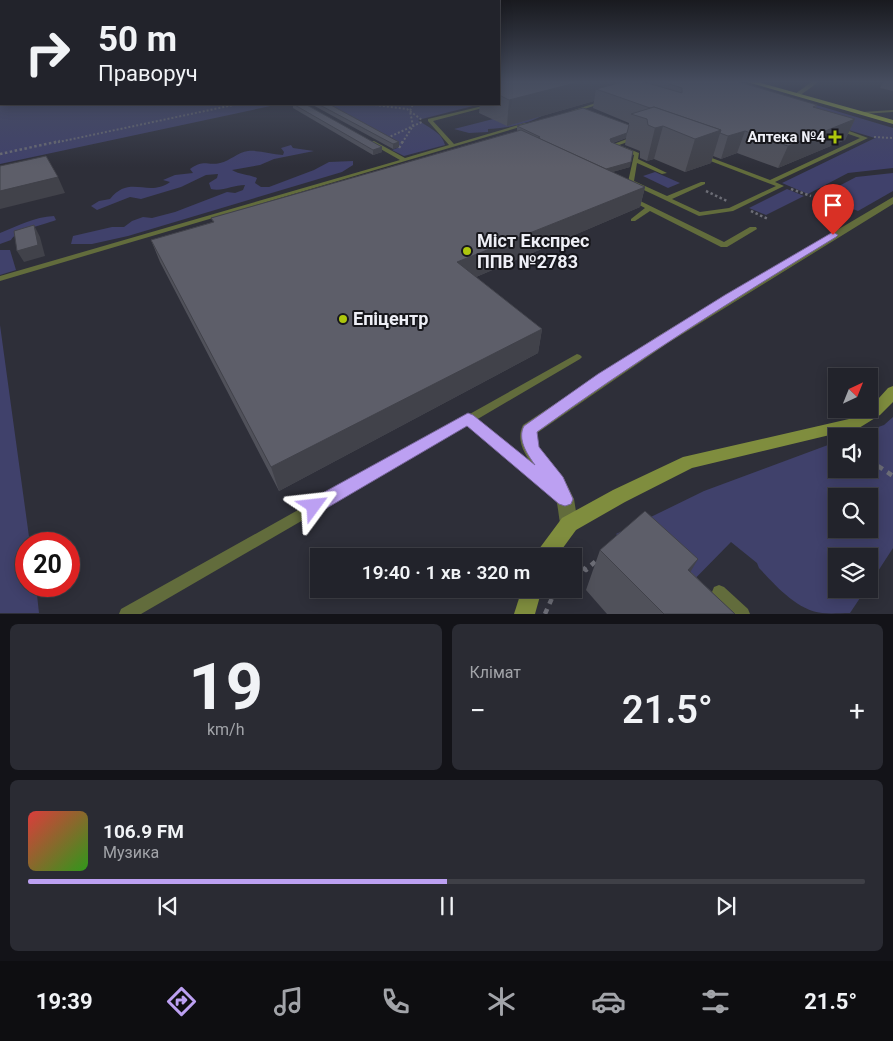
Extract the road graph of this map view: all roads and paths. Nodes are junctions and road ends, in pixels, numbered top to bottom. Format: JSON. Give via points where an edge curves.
{"nodes":[{"id":1,"x":211,"y":110,"type":"edge"},
{"id":2,"x":407,"y":110,"type":"edge"},
{"id":3,"x":468,"y":110,"type":"edge"},
{"id":4,"x":577,"y":110,"type":"edge"},
{"id":5,"x":585,"y":110,"type":"edge"},
{"id":6,"x":850,"y":110,"type":"edge"},
{"id":7,"x":410,"y":111,"type":"junction"},
{"id":8,"x":893,"y":111,"type":"edge"},
{"id":9,"x":590,"y":112,"type":"edge"},
{"id":10,"x":566,"y":113,"type":"edge"},
{"id":11,"x":862,"y":113,"type":"junction"},
{"id":12,"x":534,"y":122,"type":"edge"},
{"id":13,"x":893,"y":122,"type":"edge"},
{"id":14,"x":413,"y":126,"type":"junction"},
{"id":15,"x":835,"y":127,"type":"edge"},
{"id":16,"x":888,"y":133,"type":"dead end"},
{"id":17,"x":647,"y":134,"type":"edge"},
{"id":18,"x":863,"y":136,"type":"junction"},
{"id":19,"x":879,"y":137,"type":"junction"},
{"id":20,"x":367,"y":139,"type":"edge"},
{"id":21,"x":893,"y":139,"type":"edge"},
{"id":22,"x":375,"y":144,"type":"junction"},
{"id":23,"x":452,"y":145,"type":"junction"},
{"id":24,"x":0,"y":154,"type":"edge"},
{"id":25,"x":394,"y":154,"type":"junction"},
{"id":26,"x":699,"y":154,"type":"edge"},
{"id":27,"x":403,"y":159,"type":"junction"},
{"id":28,"x":635,"y":160,"type":"junction"},
{"id":29,"x":664,"y":173,"type":"dead end"},
{"id":30,"x":770,"y":182,"type":"junction"},
{"id":31,"x":704,"y":183,"type":"dead end"},
{"id":32,"x":780,"y":186,"type":"junction"},
{"id":33,"x":624,"y":195,"type":"edge"},
{"id":34,"x":811,"y":196,"type":"dead end"},
{"id":35,"x":666,"y":199,"type":"junction"},
{"id":36,"x":893,"y":200,"type":"edge"},
{"id":37,"x":740,"y":206,"type":"junction"},
{"id":38,"x":650,"y":208,"type":"junction"},
{"id":39,"x":768,"y":219,"type":"dead end"},
{"id":40,"x":633,"y":220,"type":"dead end"},
{"id":41,"x":753,"y":229,"type":"dead end"},
{"id":42,"x":0,"y":280,"type":"edge"},
{"id":43,"x":577,"y":357,"type":"dead end"},
{"id":44,"x":893,"y":392,"type":"edge"},
{"id":45,"x":468,"y":418,"type":"junction"},
{"id":46,"x":878,"y":466,"type":"edge"},
{"id":47,"x":893,"y":476,"type":"edge"},
{"id":48,"x":565,"y":499,"type":"junction"},
{"id":49,"x":569,"y":524,"type":"junction"},
{"id":50,"x":552,"y":548,"type":"edge"},
{"id":51,"x":606,"y":553,"type":"edge"},
{"id":52,"x":582,"y":567,"type":"edge"},
{"id":53,"x":719,"y":592,"type":"dead end"},
{"id":54,"x":529,"y":598,"type":"edge"},
{"id":55,"x":552,"y":598,"type":"edge"},
{"id":56,"x":126,"y":614,"type":"edge"},
{"id":57,"x":524,"y":614,"type":"edge"},
{"id":58,"x":545,"y":614,"type":"edge"},
{"id":59,"x":743,"y":614,"type":"edge"}],
"edges":[{"from":1,"to":24,"type":"path"},
{"from":2,"to":7,"type":"path"},
{"from":3,"to":23,"type":"lane","via":[[430,120]]},
{"from":4,"to":10,"type":"lane"},
{"from":5,"to":9,"type":"lane"},
{"from":6,"to":11,"type":"main road"},
{"from":7,"to":14,"type":"path"},
{"from":7,"to":14,"type":"path","via":[[424,122]]},
{"from":8,"to":11,"type":"lane"},
{"from":11,"to":13,"type":"main road"},
{"from":12,"to":23,"type":"lane"},
{"from":14,"to":22,"type":"path"},
{"from":14,"to":25,"type":"path"},
{"from":15,"to":18,"type":"lane"},
{"from":16,"to":19,"type":"path"},
{"from":17,"to":28,"type":"lane","via":[[614,145],[637,154]]},
{"from":18,"to":19,"type":"path"},
{"from":18,"to":30,"type":"lane","via":[[865,138]]},
{"from":19,"to":21,"type":"path"},
{"from":20,"to":22,"type":"lane"},
{"from":22,"to":25,"type":"lane"},
{"from":23,"to":27,"type":"lane"},
{"from":25,"to":27,"type":"lane"},
{"from":26,"to":30,"type":"lane"},
{"from":27,"to":42,"type":"lane"},
{"from":28,"to":29,"type":"lane"},
{"from":28,"to":35,"type":"lane","via":[[631,182]]},
{"from":30,"to":32,"type":"lane"},
{"from":31,"to":35,"type":"lane"},
{"from":32,"to":34,"type":"path"},
{"from":32,"to":37,"type":"lane"},
{"from":33,"to":38,"type":"lane"},
{"from":35,"to":37,"type":"lane","via":[[699,214]]},
{"from":36,"to":48,"type":"street","via":[[728,297],[529,430],[532,448],[557,482]]},
{"from":37,"to":39,"type":"path"},
{"from":38,"to":40,"type":"lane"},
{"from":38,"to":41,"type":"lane","via":[[724,245]]},
{"from":43,"to":45,"type":"lane"},
{"from":44,"to":49,"type":"street","via":[[874,411],[853,424],[689,462]]},
{"from":45,"to":48,"type":"lane"},
{"from":45,"to":56,"type":"lane"},
{"from":46,"to":47,"type":"path"},
{"from":48,"to":49,"type":"street"},
{"from":49,"to":50,"type":"street"},
{"from":51,"to":52,"type":"path","via":[[586,570]]},
{"from":53,"to":59,"type":"lane"},
{"from":54,"to":57,"type":"street"},
{"from":55,"to":58,"type":"path"}]}
